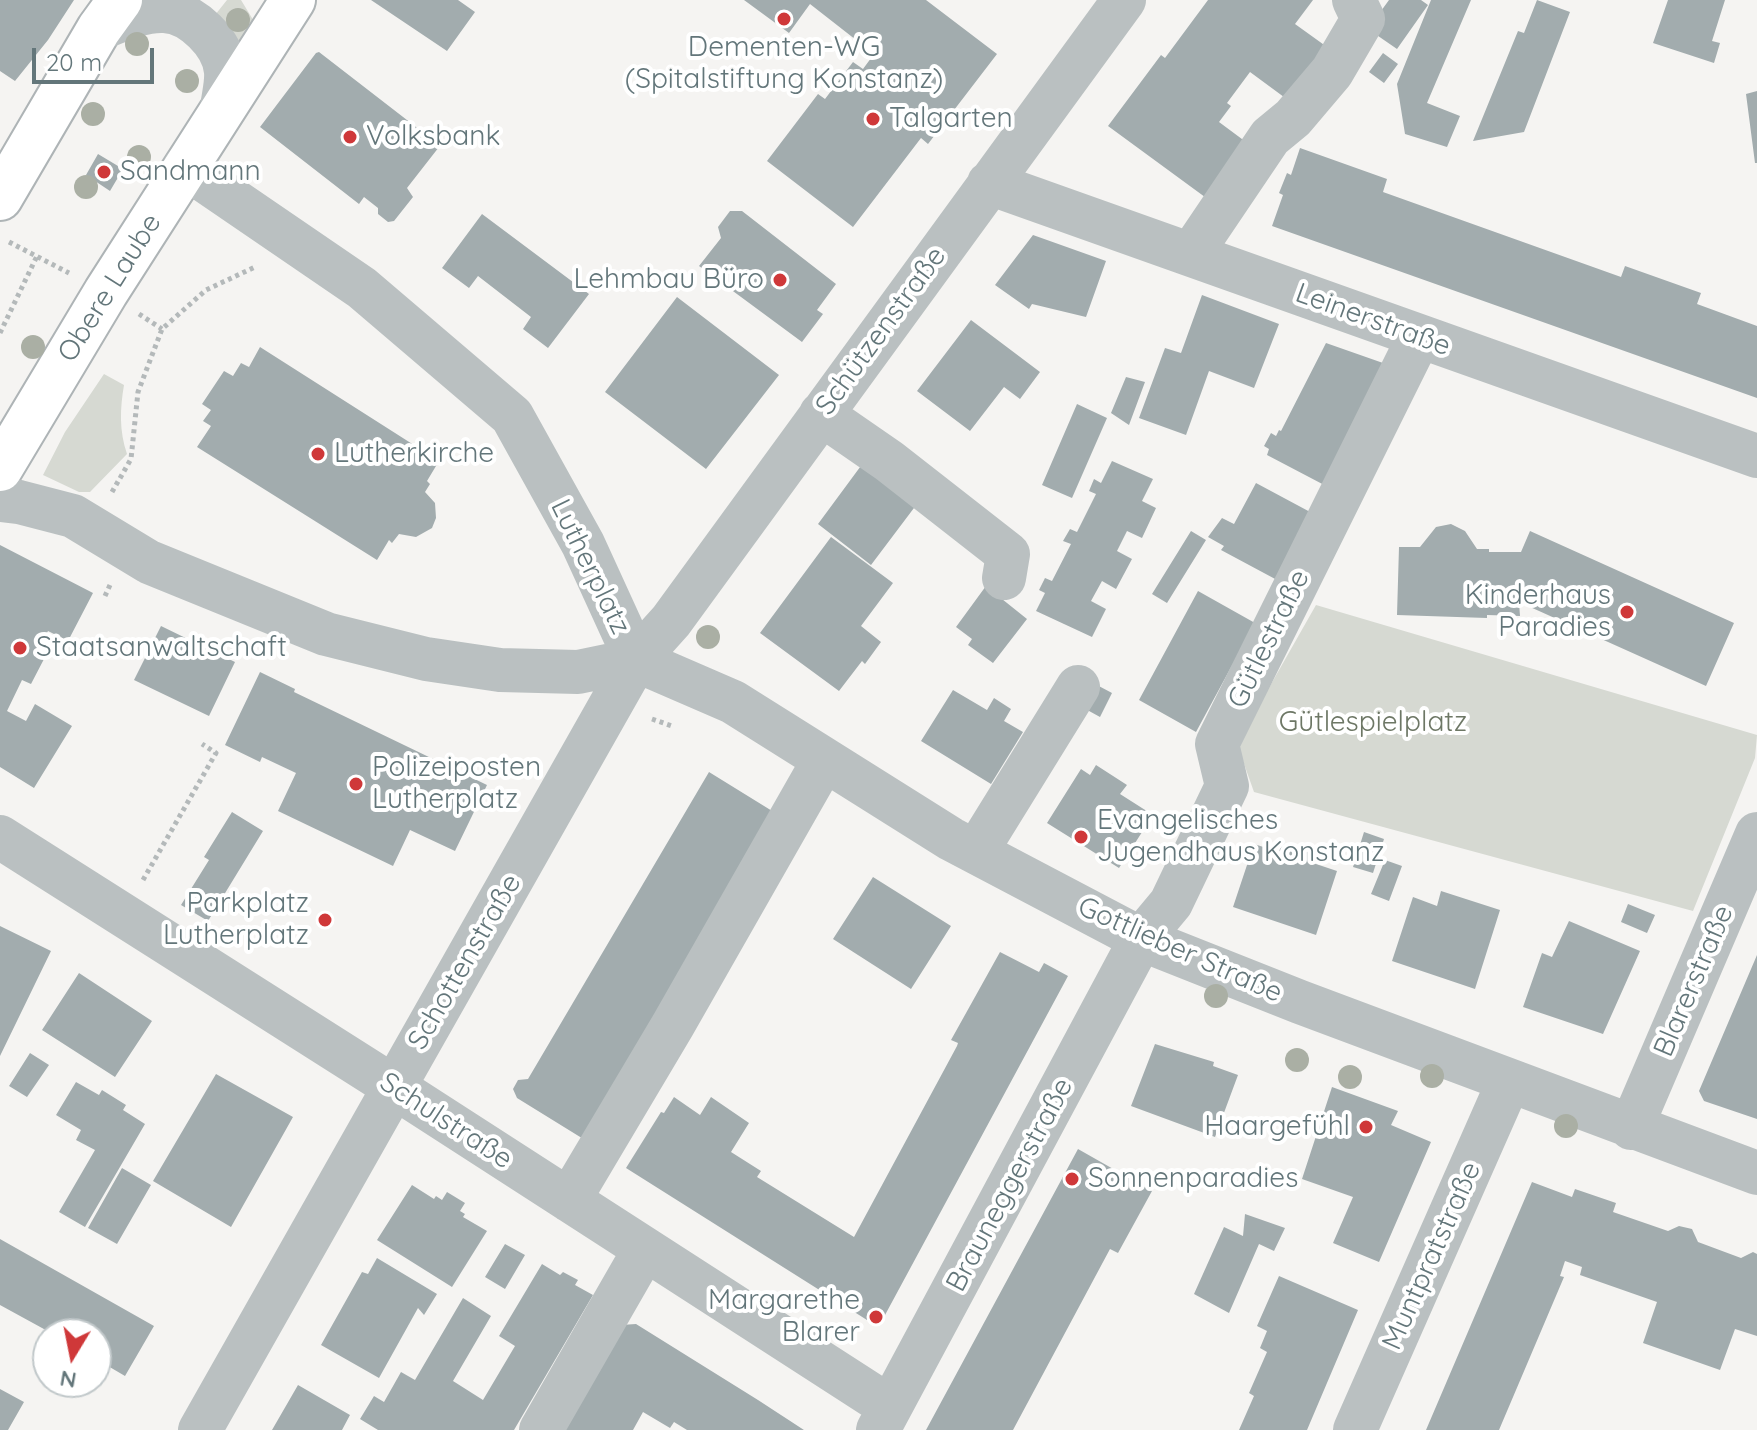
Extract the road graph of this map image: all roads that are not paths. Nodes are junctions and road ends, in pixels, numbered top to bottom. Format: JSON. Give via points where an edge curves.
{"nodes":[{"id":1,"x":293,"y":0,"type":"edge"},
{"id":2,"x":1354,"y":0,"type":"edge"},
{"id":3,"x":1106,"y":6,"type":"edge"},
{"id":4,"x":113,"y":8,"type":"edge"},
{"id":5,"x":222,"y":109,"type":"junction"},
{"id":6,"x":185,"y":167,"type":"junction"},
{"id":7,"x":989,"y":183,"type":"junction"},
{"id":8,"x":0,"y":198,"type":"edge"},
{"id":9,"x":1191,"y":254,"type":"junction"},
{"id":10,"x":1419,"y":337,"type":"junction"},
{"id":11,"x":821,"y":414,"type":"junction"},
{"id":12,"x":1757,"y":456,"type":"edge"},
{"id":13,"x":0,"y":469,"type":"edge"},
{"id":14,"x":0,"y":500,"type":"edge"},
{"id":15,"x":1004,"y":578,"type":"dead end"},
{"id":16,"x":636,"y":660,"type":"junction"},
{"id":17,"x":1078,"y":687,"type":"dead end"},
{"id":18,"x":824,"y":760,"type":"junction"},
{"id":19,"x":1757,"y":834,"type":"edge"},
{"id":20,"x":0,"y":837,"type":"edge"},
{"id":21,"x":976,"y":852,"type":"junction"},
{"id":22,"x":1141,"y":939,"type":"junction"},
{"id":23,"x":1509,"y":1081,"type":"junction"},
{"id":24,"x":394,"y":1087,"type":"junction"},
{"id":25,"x":1631,"y":1128,"type":"junction"},
{"id":26,"x":1757,"y":1173,"type":"edge"},
{"id":27,"x":569,"y":1200,"type":"junction"},
{"id":28,"x":645,"y":1249,"type":"junction"},
{"id":29,"x":884,"y":1419,"type":"edge"},
{"id":30,"x":200,"y":1430,"type":"edge"},
{"id":31,"x":541,"y":1430,"type":"edge"},
{"id":32,"x":1355,"y":1430,"type":"edge"}],
"edges":[{"from":1,"to":5,"type":"main road","name":"Obere Laube"},
{"from":2,"to":9,"type":"street","via":[[1363,19],[1332,72],[1270,137]]},
{"from":3,"to":7,"type":"street","name":"Schützenstraße"},
{"from":4,"to":5,"type":"street","name":"Obere Laube","via":[[190,18],[215,44],[226,70]]},
{"from":4,"to":8,"type":"main road","name":"Obere Laube"},
{"from":5,"to":6,"type":"main road","name":"Obere Laube"},
{"from":6,"to":13,"type":"main road","name":"Obere Laube"},
{"from":6,"to":16,"type":"street","name":"Lutherplatz","via":[[362,288],[512,416],[583,544]]},
{"from":7,"to":9,"type":"street","name":"Leinerstraße"},
{"from":7,"to":11,"type":"street","name":"Schützenstraße"},
{"from":9,"to":10,"type":"street","name":"Leinerstraße"},
{"from":10,"to":12,"type":"street","name":"Leinerstraße"},
{"from":10,"to":22,"type":"street","name":"Gütlestraße","via":[[1217,744],[1227,786],[1171,903]]},
{"from":11,"to":15,"type":"street","via":[[1008,554]]},
{"from":11,"to":16,"type":"street","name":"Schützenstraße","via":[[671,621]]},
{"from":14,"to":16,"type":"street","name":"Lutherplatz","via":[[73,516],[149,562],[311,628],[426,659],[500,670],[578,672]]},
{"from":16,"to":18,"type":"street","name":"Gottlieber Straße","via":[[733,702]]},
{"from":16,"to":24,"type":"street","name":"Schottenstraße"},
{"from":17,"to":21,"type":"street"},
{"from":18,"to":21,"type":"street","name":"Gottlieber Straße"},
{"from":18,"to":27,"type":"street"},
{"from":19,"to":25,"type":"street","name":"Blarerstraße"},
{"from":20,"to":24,"type":"street","name":"Schulstraße"},
{"from":21,"to":22,"type":"street","name":"Gottlieber Straße"},
{"from":22,"to":23,"type":"street","name":"Gottlieber Straße"},
{"from":22,"to":29,"type":"street","name":"Brauneggerstraße"},
{"from":23,"to":25,"type":"street","name":"Gottlieber Straße"},
{"from":23,"to":32,"type":"street","name":"Muntpratstraße"},
{"from":24,"to":27,"type":"street","name":"Schulstraße"},
{"from":24,"to":30,"type":"street","name":"Schottenstraße"},
{"from":25,"to":26,"type":"street","name":"Gottlieber Straße"},
{"from":27,"to":28,"type":"street","name":"Schulstraße"},
{"from":28,"to":29,"type":"street","name":"Schulstraße"},
{"from":28,"to":31,"type":"street"}]}
